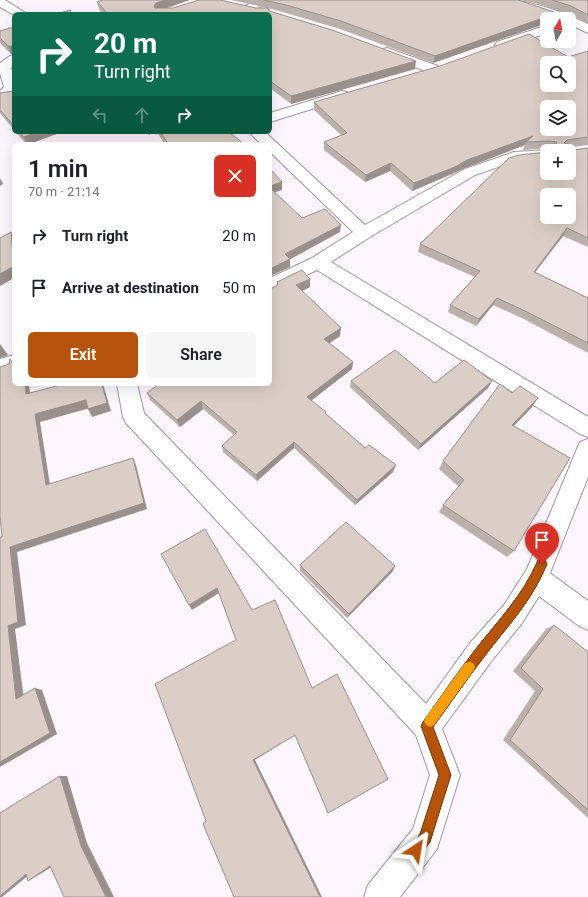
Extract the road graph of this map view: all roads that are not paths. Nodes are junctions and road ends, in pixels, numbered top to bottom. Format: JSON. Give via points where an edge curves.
{"nodes":[{"id":1,"x":267,"y":0,"type":"edge"},
{"id":2,"x":509,"y":0,"type":"edge"},
{"id":3,"x":0,"y":2,"type":"edge"},
{"id":4,"x":234,"y":5,"type":"edge"},
{"id":5,"x":249,"y":8,"type":"junction"},
{"id":6,"x":18,"y":12,"type":"edge"},
{"id":7,"x":265,"y":12,"type":"edge"},
{"id":8,"x":545,"y":12,"type":"edge"},
{"id":9,"x":576,"y":23,"type":"edge"},
{"id":10,"x":588,"y":28,"type":"edge"},
{"id":11,"x":540,"y":31,"type":"edge"},
{"id":12,"x":378,"y":48,"type":"edge"},
{"id":13,"x":490,"y":49,"type":"edge"},
{"id":14,"x":12,"y":60,"type":"edge"},
{"id":15,"x":448,"y":64,"type":"edge"},
{"id":16,"x":433,"y":69,"type":"junction"},
{"id":17,"x":411,"y":75,"type":"edge"},
{"id":18,"x":352,"y":92,"type":"edge"},
{"id":19,"x":0,"y":97,"type":"edge"},
{"id":20,"x":272,"y":117,"type":"edge"},
{"id":21,"x":258,"y":134,"type":"edge"},
{"id":22,"x":268,"y":142,"type":"edge"},
{"id":23,"x":272,"y":146,"type":"edge"},
{"id":24,"x":540,"y":155,"type":"edge"},
{"id":25,"x":364,"y":233,"type":"junction"},
{"id":26,"x":318,"y":262,"type":"junction"},
{"id":27,"x":272,"y":285,"type":"edge"},
{"id":28,"x":12,"y":364,"type":"edge"},
{"id":29,"x":0,"y":367,"type":"edge"},
{"id":30,"x":127,"y":386,"type":"edge"},
{"id":31,"x":588,"y":428,"type":"edge"},
{"id":32,"x":588,"y":449,"type":"edge"},
{"id":33,"x":536,"y":578,"type":"junction"},
{"id":34,"x":588,"y":617,"type":"edge"},
{"id":35,"x":427,"y":726,"type":"junction"},
{"id":36,"x":380,"y":897,"type":"edge"}],
"edges":[{"from":1,"to":5,"type":"street"},
{"from":2,"to":8,"type":"street"},
{"from":3,"to":6,"type":"street"},
{"from":4,"to":5,"type":"street"},
{"from":5,"to":7,"type":"street"},
{"from":9,"to":10,"type":"street"},
{"from":11,"to":13,"type":"street"},
{"from":12,"to":16,"type":"street"},
{"from":14,"to":19,"type":"street","via":[[5,68],[11,87]]},
{"from":15,"to":16,"type":"street"},
{"from":16,"to":17,"type":"street"},
{"from":18,"to":20,"type":"street"},
{"from":21,"to":22,"type":"street"},
{"from":23,"to":25,"type":"street"},
{"from":24,"to":25,"type":"street","via":[[514,157],[470,172]]},
{"from":25,"to":26,"type":"street"},
{"from":26,"to":27,"type":"street"},
{"from":26,"to":31,"type":"street"},
{"from":28,"to":29,"type":"street"},
{"from":30,"to":35,"type":"street","via":[[134,417]]},
{"from":32,"to":33,"type":"street"},
{"from":33,"to":34,"type":"street"},
{"from":33,"to":35,"type":"street","via":[[513,614],[480,653]]},
{"from":35,"to":36,"type":"street","via":[[445,775],[426,838]]}]}
